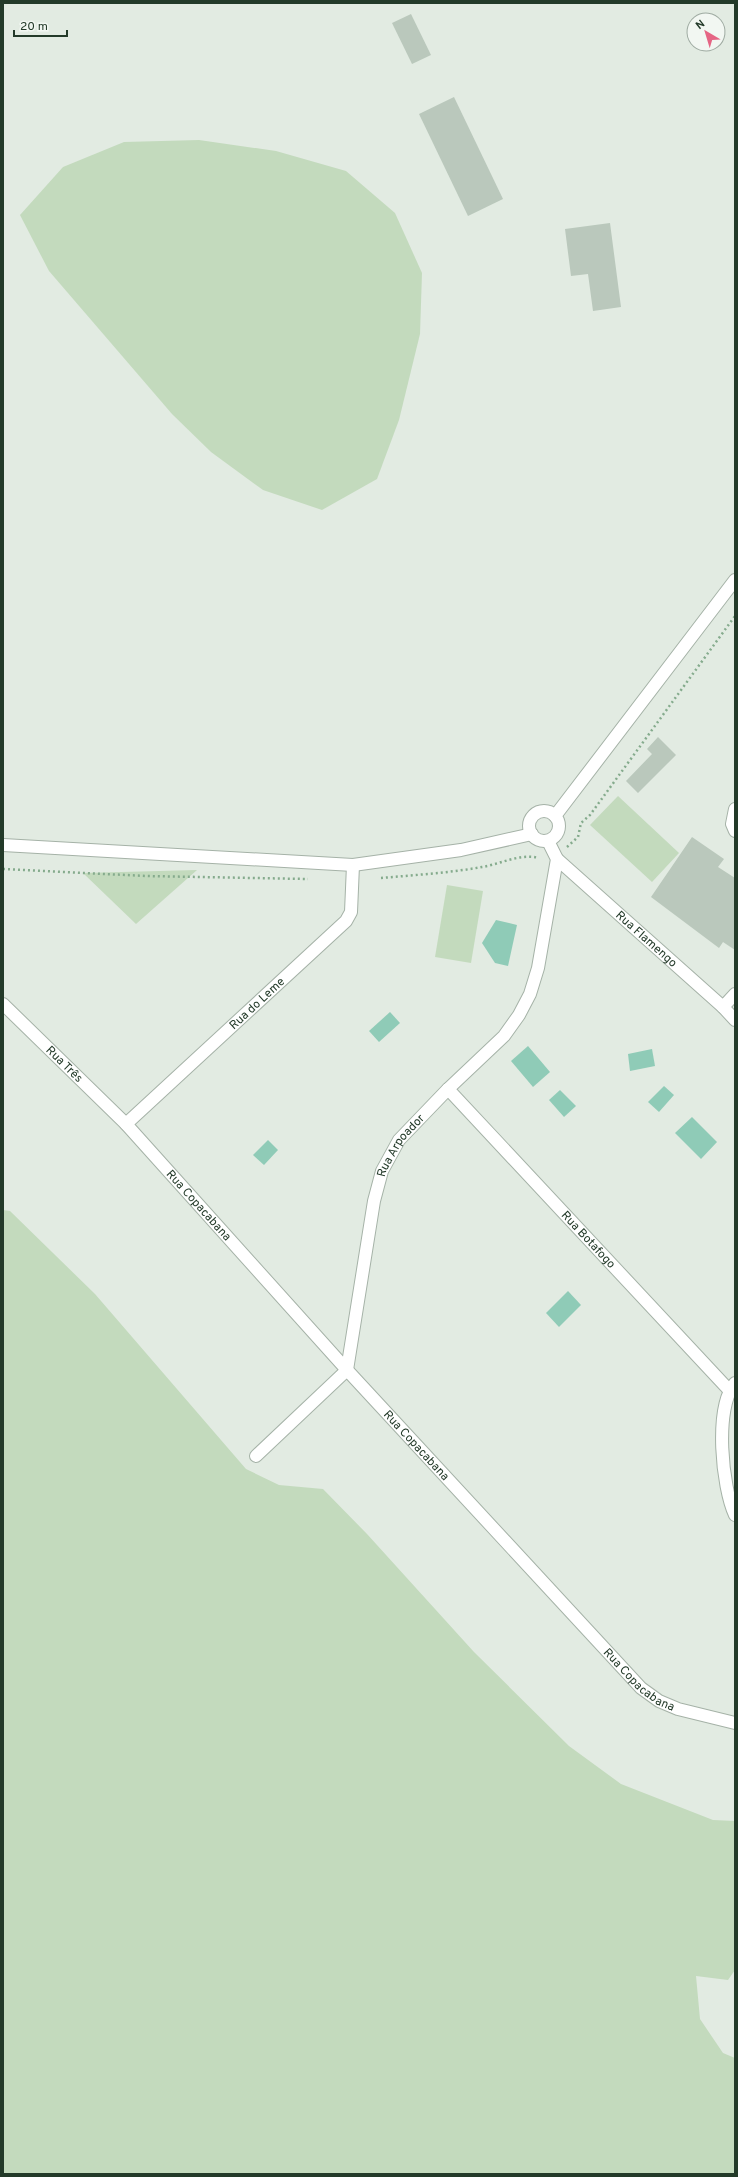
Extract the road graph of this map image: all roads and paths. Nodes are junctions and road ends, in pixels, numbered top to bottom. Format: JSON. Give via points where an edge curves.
{"nodes":[{"id":1,"x":735,"y":580,"type":"edge"},
{"id":2,"x":735,"y":616,"type":"edge"},
{"id":3,"x":735,"y":810,"type":"edge"},
{"id":4,"x":555,"y":816,"type":"junction"},
{"id":5,"x":735,"y":831,"type":"edge"},
{"id":6,"x":532,"y":834,"type":"junction"},
{"id":7,"x":548,"y":841,"type":"junction"},
{"id":8,"x":3,"y":845,"type":"edge"},
{"id":9,"x":529,"y":855,"type":"dead end"},
{"id":10,"x":556,"y":857,"type":"junction"},
{"id":11,"x":353,"y":865,"type":"junction"},
{"id":12,"x":735,"y":994,"type":"edge"},
{"id":13,"x":3,"y":1004,"type":"edge"},
{"id":14,"x":724,"y":1007,"type":"junction"},
{"id":15,"x":735,"y":1020,"type":"edge"},
{"id":16,"x":448,"y":1089,"type":"junction"},
{"id":17,"x":126,"y":1124,"type":"junction"},
{"id":18,"x":347,"y":1370,"type":"junction"},
{"id":19,"x":732,"y":1386,"type":"edge"},
{"id":20,"x":256,"y":1456,"type":"dead end"},
{"id":21,"x":735,"y":1515,"type":"edge"},
{"id":22,"x":735,"y":1723,"type":"edge"}],
"edges":[{"from":1,"to":4,"type":"street"},
{"from":2,"to":10,"type":"path","via":[[581,823],[578,837]]},
{"from":3,"to":5,"type":"street","via":[[732,824]]},
{"from":4,"to":6,"type":"street","via":[[546,812],[533,816],[529,825]]},
{"from":4,"to":7,"type":"street","via":[[559,825],[558,831]]},
{"from":6,"to":7,"type":"street","via":[[539,840]]},
{"from":6,"to":11,"type":"street","via":[[461,850]]},
{"from":7,"to":10,"type":"street"},
{"from":8,"to":11,"type":"street"},
{"from":9,"to":10,"type":"path","via":[[545,859]]},
{"from":10,"to":14,"type":"street","name":"Rua Flamengo"},
{"from":10,"to":16,"type":"street","name":"Rua Arpoador","via":[[538,968],[530,994],[504,1036]]},
{"from":11,"to":17,"type":"street","name":"Rua do Leme","via":[[351,912],[346,921]]},
{"from":12,"to":14,"type":"street"},
{"from":13,"to":17,"type":"street","name":"Rua Três"},
{"from":14,"to":15,"type":"street","name":"Rua Flamengo"},
{"from":16,"to":18,"type":"street","name":"Rua Arpoador","via":[[399,1140],[382,1171],[374,1201]]},
{"from":16,"to":19,"type":"street","name":"Rua Botafogo"},
{"from":17,"to":18,"type":"street","name":"Rua Copacabana"},
{"from":18,"to":20,"type":"street"},
{"from":18,"to":22,"type":"street","name":"Rua Copacabana","via":[[641,1688],[659,1701],[678,1709]]},
{"from":19,"to":21,"type":"street","via":[[723,1430],[722,1456],[725,1480]]}]}
